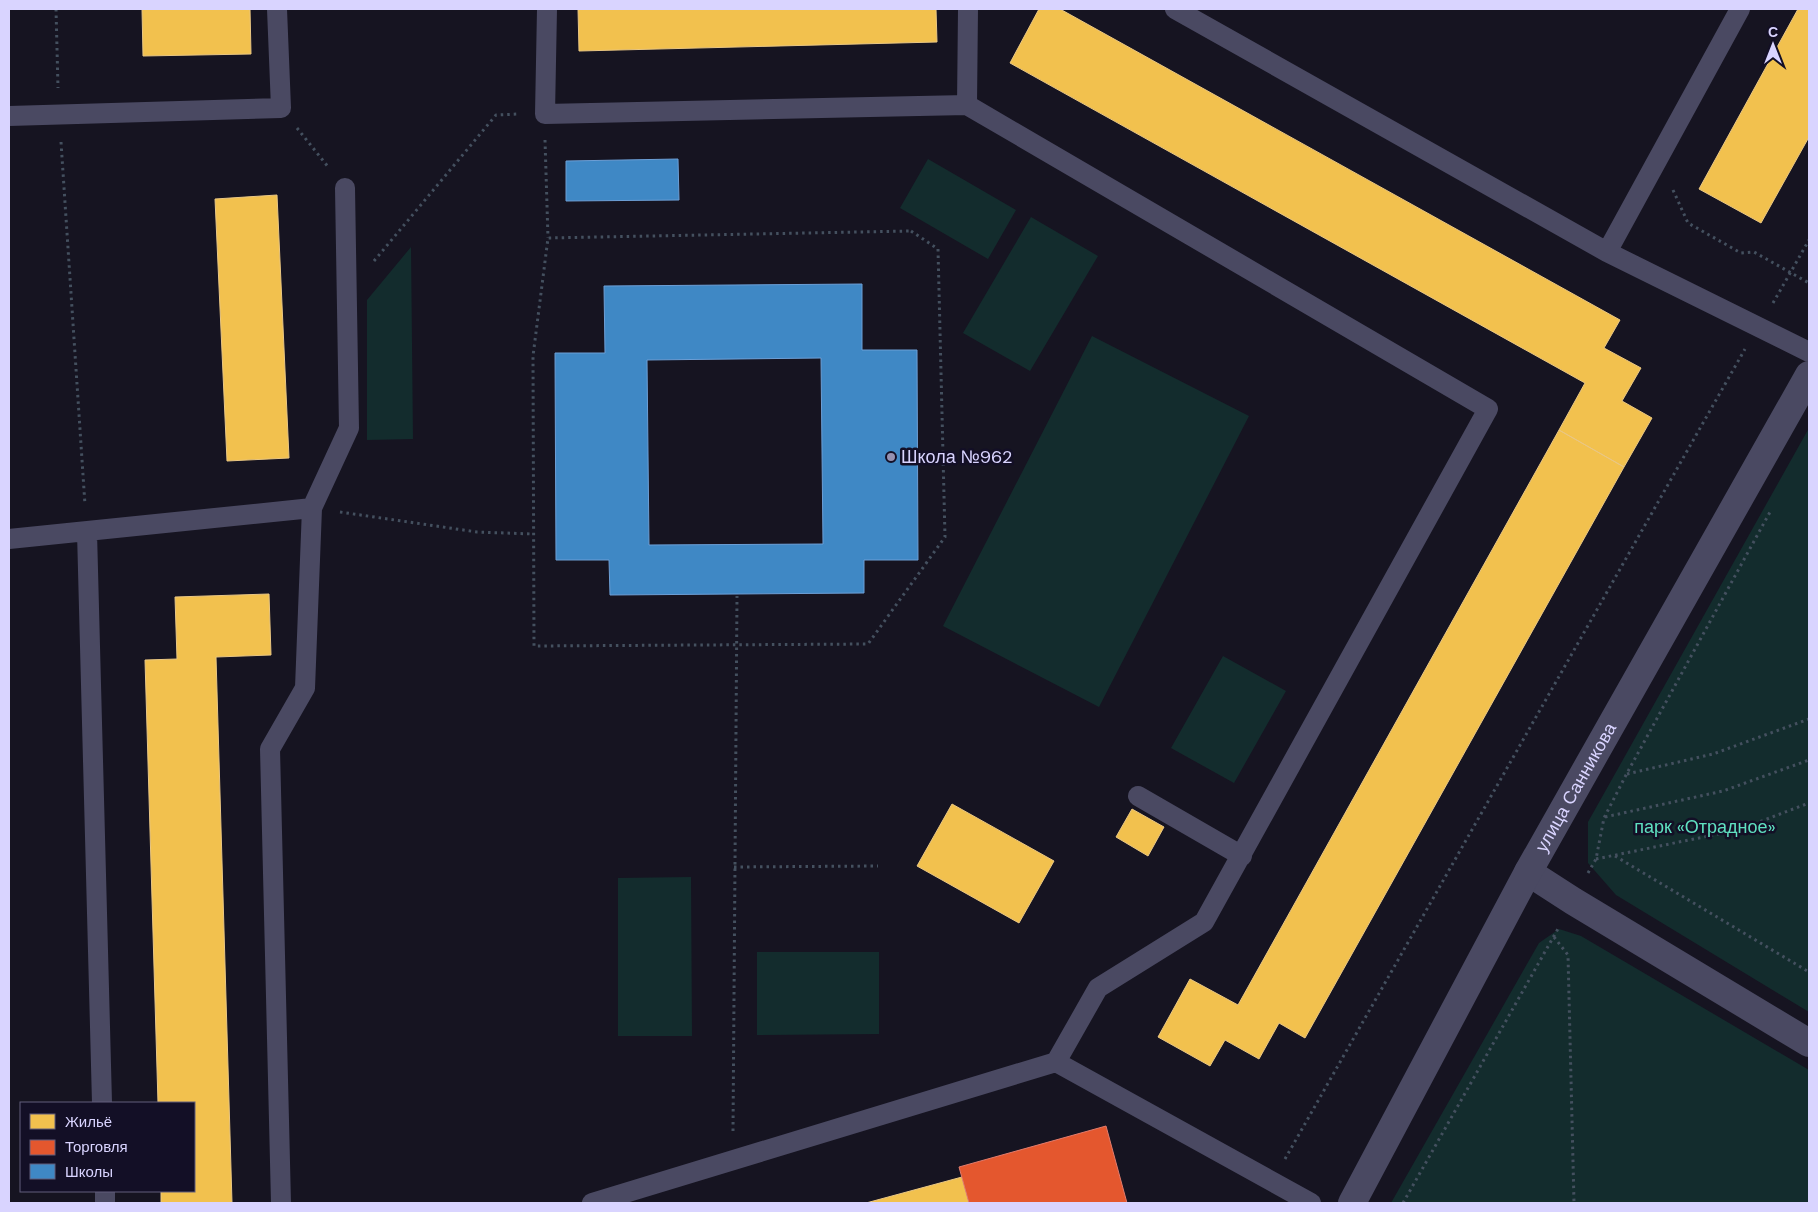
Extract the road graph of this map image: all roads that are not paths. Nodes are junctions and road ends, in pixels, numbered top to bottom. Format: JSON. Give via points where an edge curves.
{"nodes":[{"id":1,"x":277,"y":9,"type":"edge"},
{"id":2,"x":547,"y":9,"type":"edge"},
{"id":3,"x":968,"y":9,"type":"edge"},
{"id":4,"x":1175,"y":9,"type":"edge"},
{"id":5,"x":1740,"y":9,"type":"edge"},
{"id":6,"x":967,"y":105,"type":"junction"},
{"id":7,"x":9,"y":116,"type":"edge"},
{"id":8,"x":345,"y":188,"type":"road end"},
{"id":9,"x":1607,"y":252,"type":"junction"},
{"id":10,"x":1809,"y":352,"type":"edge"},
{"id":11,"x":1809,"y":375,"type":"edge"},
{"id":12,"x":312,"y":508,"type":"junction"},
{"id":13,"x":87,"y":532,"type":"junction"},
{"id":14,"x":9,"y":539,"type":"edge"},
{"id":15,"x":1138,"y":796,"type":"dead end"},
{"id":16,"x":1242,"y":856,"type":"junction"},
{"id":17,"x":1528,"y":872,"type":"junction"},
{"id":18,"x":1809,"y":1043,"type":"edge"},
{"id":19,"x":1056,"y":1062,"type":"junction"},
{"id":20,"x":102,"y":1102,"type":"edge"},
{"id":21,"x":1298,"y":1200,"type":"edge"},
{"id":22,"x":281,"y":1203,"type":"edge"},
{"id":23,"x":592,"y":1203,"type":"edge"},
{"id":24,"x":1352,"y":1203,"type":"edge"}],
"edges":[{"from":1,"to":7,"type":"lane","via":[[281,108]]},
{"from":2,"to":6,"type":"lane","via":[[545,114]]},
{"from":3,"to":6,"type":"lane"},
{"from":4,"to":9,"type":"lane"},
{"from":5,"to":9,"type":"lane"},
{"from":6,"to":16,"type":"lane","via":[[1488,409]]},
{"from":8,"to":12,"type":"lane","via":[[349,428]]},
{"from":9,"to":10,"type":"lane"},
{"from":11,"to":17,"type":"street","name":"улица Санникова"},
{"from":12,"to":13,"type":"lane"},
{"from":12,"to":22,"type":"lane","via":[[305,688],[270,749]]},
{"from":13,"to":14,"type":"lane"},
{"from":13,"to":20,"type":"lane"},
{"from":15,"to":16,"type":"lane"},
{"from":16,"to":19,"type":"lane","via":[[1204,922],[1098,988]]},
{"from":17,"to":18,"type":"street"},
{"from":17,"to":24,"type":"street","name":"улица Санникова"},
{"from":19,"to":21,"type":"lane","via":[[1272,1181]]},
{"from":19,"to":23,"type":"lane"}]}
